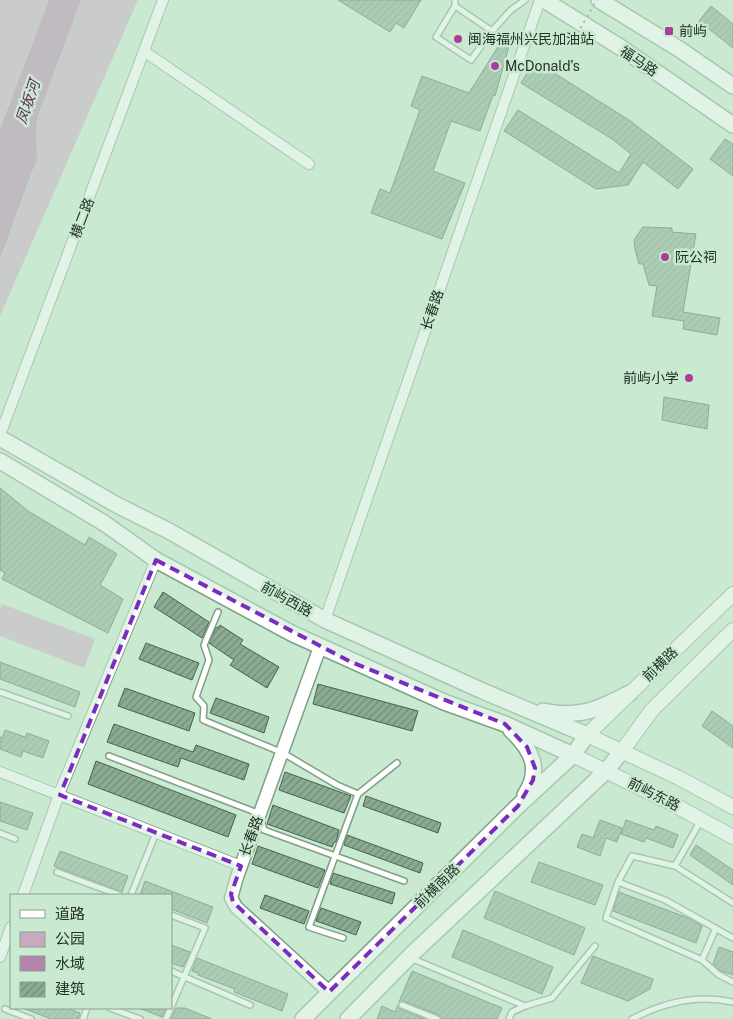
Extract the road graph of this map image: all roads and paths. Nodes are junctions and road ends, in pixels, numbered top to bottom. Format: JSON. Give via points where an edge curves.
{"nodes":[{"id":1,"x":163,"y":0,"type":"edge"},
{"id":2,"x":525,"y":0,"type":"edge"},
{"id":3,"x":540,"y":0,"type":"edge"},
{"id":4,"x":544,"y":0,"type":"edge"},
{"id":5,"x":598,"y":0,"type":"edge"},
{"id":6,"x":455,"y":3,"type":"edge"},
{"id":7,"x":492,"y":31,"type":"junction"},
{"id":8,"x":577,"y":34,"type":"dead end"},
{"id":9,"x":145,"y":52,"type":"junction"},
{"id":10,"x":733,"y":86,"type":"edge"},
{"id":11,"x":733,"y":124,"type":"edge"},
{"id":12,"x":309,"y":164,"type":"dead end"},
{"id":13,"x":0,"y":436,"type":"edge"},
{"id":14,"x":0,"y":461,"type":"edge"},
{"id":15,"x":156,"y":560,"type":"junction"},
{"id":16,"x":733,"y":594,"type":"edge"},
{"id":17,"x":218,"y":612,"type":"dead end"},
{"id":18,"x":325,"y":620,"type":"junction"},
{"id":19,"x":733,"y":630,"type":"edge"},
{"id":20,"x":320,"y":647,"type":"junction"},
{"id":21,"x":0,"y":692,"type":"edge"},
{"id":22,"x":485,"y":692,"type":"junction"},
{"id":23,"x":630,"y":693,"type":"junction"},
{"id":24,"x":68,"y":716,"type":"dead end"},
{"id":25,"x":505,"y":724,"type":"junction"},
{"id":26,"x":587,"y":735,"type":"junction"},
{"id":27,"x":622,"y":751,"type":"junction"},
{"id":28,"x":283,"y":753,"type":"junction"},
{"id":29,"x":573,"y":755,"type":"junction"},
{"id":30,"x":109,"y":756,"type":"dead end"},
{"id":31,"x":397,"y":763,"type":"dead end"},
{"id":32,"x":606,"y":771,"type":"junction"},
{"id":33,"x":0,"y":772,"type":"edge"},
{"id":34,"x":358,"y":794,"type":"junction"},
{"id":35,"x":60,"y":795,"type":"junction"},
{"id":36,"x":518,"y":806,"type":"junction"},
{"id":37,"x":733,"y":807,"type":"edge"},
{"id":38,"x":259,"y":814,"type":"junction"},
{"id":39,"x":702,"y":819,"type":"junction"},
{"id":40,"x":156,"y":832,"type":"junction"},
{"id":41,"x":0,"y":834,"type":"edge"},
{"id":42,"x":733,"y":837,"type":"edge"},
{"id":43,"x":15,"y":839,"type":"dead end"},
{"id":44,"x":336,"y":856,"type":"junction"},
{"id":45,"x":241,"y":866,"type":"junction"},
{"id":46,"x":675,"y":866,"type":"junction"},
{"id":47,"x":57,"y":872,"type":"dead end"},
{"id":48,"x":404,"y":881,"type":"dead end"},
{"id":49,"x":618,"y":882,"type":"junction"},
{"id":50,"x":23,"y":894,"type":"edge"},
{"id":51,"x":116,"y":894,"type":"edge"},
{"id":52,"x":131,"y":894,"type":"edge"},
{"id":53,"x":733,"y":903,"type":"edge"},
{"id":54,"x":172,"y":915,"type":"edge"},
{"id":55,"x":716,"y":928,"type":"junction"},
{"id":56,"x":10,"y":930,"type":"edge"},
{"id":57,"x":343,"y":938,"type":"dead end"},
{"id":58,"x":733,"y":938,"type":"edge"},
{"id":59,"x":595,"y":946,"type":"dead end"},
{"id":60,"x":411,"y":955,"type":"junction"},
{"id":61,"x":0,"y":957,"type":"edge"},
{"id":62,"x":702,"y":960,"type":"junction"},
{"id":63,"x":172,"y":971,"type":"edge"},
{"id":64,"x":186,"y":976,"type":"junction"},
{"id":65,"x":733,"y":982,"type":"edge"},
{"id":66,"x":329,"y":992,"type":"junction"},
{"id":67,"x":733,"y":1002,"type":"edge"},
{"id":68,"x":402,"y":1005,"type":"dead end"},
{"id":69,"x":172,"y":1006,"type":"edge"},
{"id":70,"x":250,"y":1006,"type":"dead end"},
{"id":71,"x":525,"y":1006,"type":"junction"},
{"id":72,"x":5,"y":1009,"type":"dead end"},
{"id":73,"x":113,"y":1009,"type":"edge"},
{"id":74,"x":31,"y":1019,"type":"edge"},
{"id":75,"x":140,"y":1019,"type":"edge"},
{"id":76,"x":303,"y":1019,"type":"edge"},
{"id":77,"x":348,"y":1019,"type":"edge"},
{"id":78,"x":437,"y":1019,"type":"edge"},
{"id":79,"x":509,"y":1019,"type":"edge"},
{"id":80,"x":632,"y":1019,"type":"edge"}],
"edges":[{"from":1,"to":9,"type":"street","name":"横二路"},
{"from":2,"to":7,"type":"lane"},
{"from":3,"to":18,"type":"street","name":"长春路"},
{"from":4,"to":11,"type":"main road","name":"福马路"},
{"from":5,"to":8,"type":"path","bridge":true},
{"from":5,"to":10,"type":"main road"},
{"from":6,"to":7,"type":"lane"},
{"from":6,"to":7,"type":"lane","via":[[436,37],[471,60]]},
{"from":9,"to":12,"type":"street"},
{"from":9,"to":13,"type":"street","name":"横二路"},
{"from":13,"to":18,"type":"main road","name":"前屿西路"},
{"from":14,"to":15,"type":"main road","name":"前屿西路","via":[[104,523]]},
{"from":15,"to":20,"type":"main road","name":"前屿西路"},
{"from":15,"to":35,"type":"street"},
{"from":16,"to":23,"type":"main road","name":"前横路"},
{"from":17,"to":28,"type":"lane","via":[[204,644],[209,660],[196,697],[204,706],[203,720]]},
{"from":18,"to":22,"type":"main road","name":"前屿西路"},
{"from":19,"to":27,"type":"main road","name":"前横路","via":[[652,710]]},
{"from":20,"to":25,"type":"main road","name":"前屿西路","via":[[444,702]]},
{"from":20,"to":28,"type":"street","name":"长春路"},
{"from":21,"to":24,"type":"lane"},
{"from":22,"to":23,"type":"main road","via":[[555,714],[590,712]]},
{"from":22,"to":26,"type":"main road","name":"前屿西路"},
{"from":23,"to":26,"type":"main road","name":"前横路"},
{"from":25,"to":29,"type":"main road","name":"前屿西路"},
{"from":25,"to":36,"type":"main road","via":[[527,748],[535,768],[533,780]]},
{"from":26,"to":27,"type":"main road","name":"前屿东路"},
{"from":26,"to":29,"type":"main road","name":"前横南路"},
{"from":27,"to":32,"type":"main road"},
{"from":27,"to":37,"type":"main road","name":"前屿东路"},
{"from":28,"to":34,"type":"lane"},
{"from":28,"to":38,"type":"street","name":"长春路"},
{"from":29,"to":32,"type":"main road","name":"前屿东路"},
{"from":29,"to":36,"type":"main road","name":"前横南路"},
{"from":30,"to":38,"type":"lane"},
{"from":31,"to":34,"type":"lane"},
{"from":32,"to":39,"type":"main road","name":"前屿东路"},
{"from":32,"to":60,"type":"main road"},
{"from":33,"to":35,"type":"street"},
{"from":34,"to":44,"type":"lane"},
{"from":35,"to":40,"type":"street"},
{"from":35,"to":50,"type":"street"},
{"from":36,"to":66,"type":"main road","name":"前横南路"},
{"from":38,"to":44,"type":"lane","via":[[264,830]]},
{"from":38,"to":45,"type":"street","name":"长春路"},
{"from":39,"to":42,"type":"main road","name":"前屿东路"},
{"from":39,"to":46,"type":"lane"},
{"from":40,"to":45,"type":"street"},
{"from":40,"to":52,"type":"lane"},
{"from":41,"to":43,"type":"lane"},
{"from":44,"to":48,"type":"lane"},
{"from":44,"to":57,"type":"lane","via":[[309,927]]},
{"from":45,"to":66,"type":"street","name":"长春路","via":[[231,894],[233,902]]},
{"from":46,"to":49,"type":"lane","via":[[632,856]]},
{"from":46,"to":53,"type":"lane"},
{"from":47,"to":51,"type":"lane"},
{"from":49,"to":55,"type":"lane","via":[[666,900]]},
{"from":49,"to":62,"type":"lane","via":[[606,918]]},
{"from":54,"to":64,"type":"lane","via":[[205,928]]},
{"from":55,"to":58,"type":"lane"},
{"from":55,"to":62,"type":"lane"},
{"from":56,"to":61,"type":"street"},
{"from":59,"to":71,"type":"lane","via":[[552,998]]},
{"from":60,"to":71,"type":"lane","via":[[413,960]]},
{"from":60,"to":77,"type":"main road"},
{"from":62,"to":65,"type":"lane"},
{"from":63,"to":64,"type":"lane"},
{"from":64,"to":69,"type":"lane"},
{"from":64,"to":70,"type":"lane"},
{"from":66,"to":76,"type":"main road","name":"前横南路"},
{"from":67,"to":80,"type":"lane","via":[[716,998],[678,1000]]},
{"from":68,"to":78,"type":"lane"},
{"from":71,"to":79,"type":"lane","via":[[512,1012]]},
{"from":72,"to":74,"type":"lane"},
{"from":73,"to":75,"type":"lane"}]}
